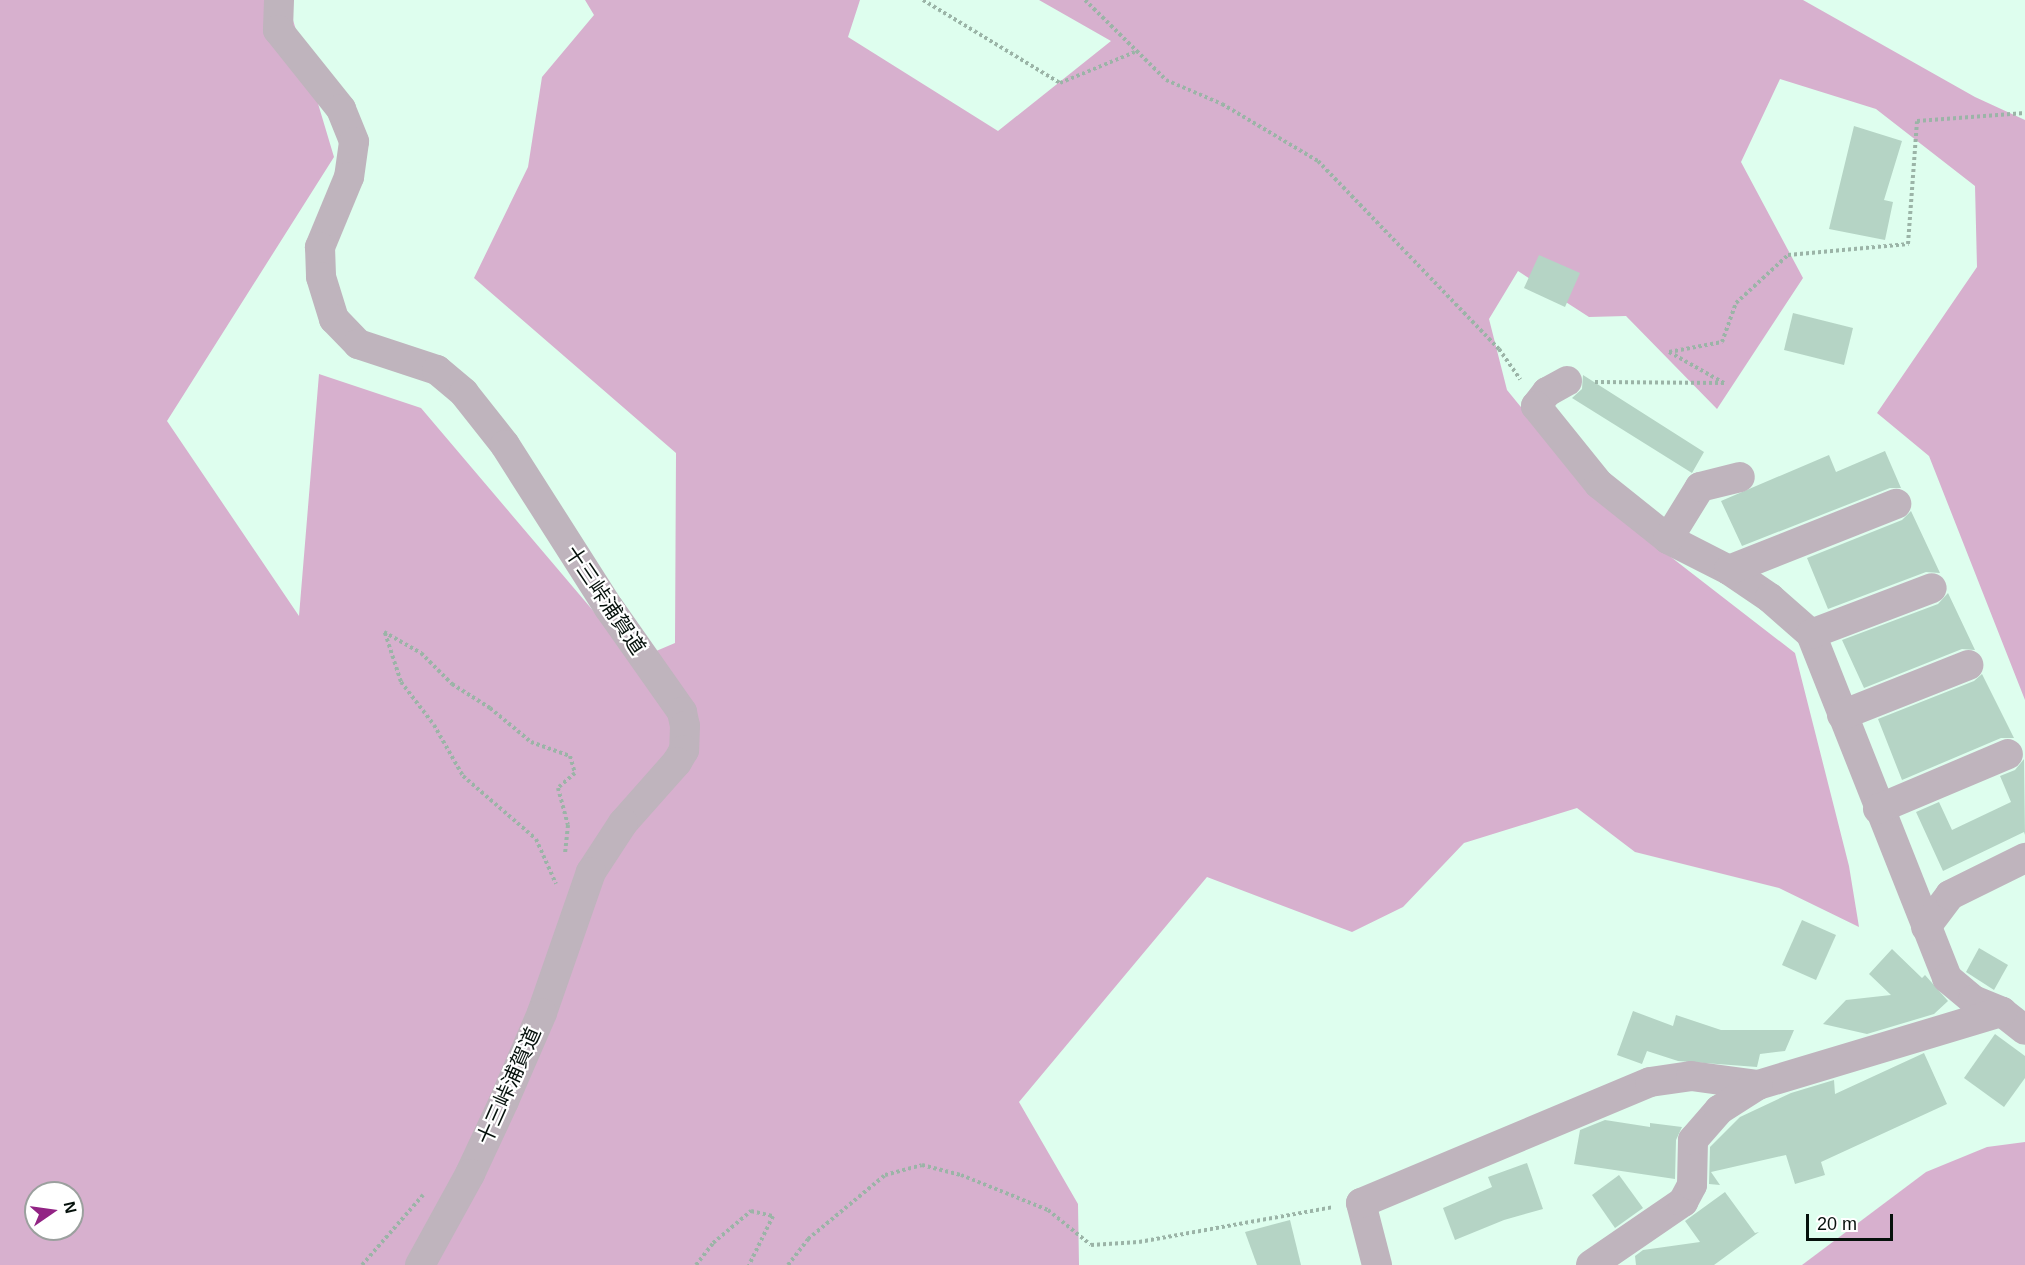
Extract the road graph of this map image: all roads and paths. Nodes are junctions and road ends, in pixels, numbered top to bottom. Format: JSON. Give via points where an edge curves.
{"nodes":[{"id":1,"x":279,"y":0,"type":"edge"},
{"id":2,"x":923,"y":0,"type":"edge"},
{"id":3,"x":1085,"y":0,"type":"edge"},
{"id":4,"x":1135,"y":52,"type":"junction"},
{"id":5,"x":2025,"y":113,"type":"edge"},
{"id":6,"x":1530,"y":380,"type":"dead end"},
{"id":7,"x":1567,"y":381,"type":"joint"},
{"id":8,"x":1740,"y":477,"type":"dead end"},
{"id":9,"x":1896,"y":504,"type":"dead end"},
{"id":10,"x":1668,"y":539,"type":"junction"},
{"id":11,"x":1730,"y":570,"type":"junction"},
{"id":12,"x":1932,"y":588,"type":"dead end"},
{"id":13,"x":1810,"y":634,"type":"junction"},
{"id":14,"x":1968,"y":665,"type":"dead end"},
{"id":15,"x":1842,"y":715,"type":"junction"},
{"id":16,"x":2008,"y":754,"type":"dead end"},
{"id":17,"x":1878,"y":809,"type":"junction"},
{"id":18,"x":2025,"y":858,"type":"edge"},
{"id":19,"x":564,"y":865,"type":"dead end"},
{"id":20,"x":549,"y":871,"type":"dead end"},
{"id":21,"x":1926,"y":927,"type":"junction"},
{"id":22,"x":2013,"y":1021,"type":"edge"},
{"id":23,"x":1758,"y":1085,"type":"junction"},
{"id":24,"x":1361,"y":1203,"type":"junction"},
{"id":25,"x":420,"y":1265,"type":"edge"},
{"id":26,"x":696,"y":1265,"type":"edge"},
{"id":27,"x":749,"y":1265,"type":"edge"},
{"id":28,"x":788,"y":1265,"type":"edge"},
{"id":29,"x":1377,"y":1265,"type":"edge"},
{"id":30,"x":1591,"y":1265,"type":"edge"}],
"edges":[{"from":1,"to":25,"type":"street","name":"十三峠浦賀道","via":[[278,30],[341,109],[354,142],[349,177],[320,247],[324,293],[334,319],[358,344],[437,370],[464,393],[505,445],[609,608],[682,712],[685,726],[684,750],[677,762],[623,823],[591,872],[542,1013],[470,1174]]},
{"from":2,"to":4,"type":"path","via":[[1060,82]]},
{"from":3,"to":4,"type":"path"},
{"from":4,"to":6,"type":"path","via":[[1166,80],[1222,104],[1318,161],[1499,348],[1522,382]]},
{"from":5,"to":7,"type":"path","via":[[1917,122],[1908,244],[1788,255],[1736,303],[1722,342],[1669,352],[1724,382]]},
{"from":7,"to":10,"type":"street","via":[[1547,392],[1536,406],[1599,484]]},
{"from":8,"to":10,"type":"street","via":[[1700,487]]},
{"from":9,"to":11,"type":"street"},
{"from":10,"to":11,"type":"street"},
{"from":11,"to":13,"type":"street","via":[[1770,598]]},
{"from":12,"to":13,"type":"street"},
{"from":13,"to":15,"type":"street"},
{"from":14,"to":15,"type":"street"},
{"from":15,"to":17,"type":"street"},
{"from":16,"to":17,"type":"street"},
{"from":17,"to":21,"type":"street"},
{"from":18,"to":21,"type":"street","via":[[1950,894]]},
{"from":19,"to":20,"type":"path","via":[[568,825],[558,788],[575,773],[570,756],[531,742],[490,708],[452,684],[421,653],[384,632],[401,682],[434,725],[463,776],[536,839]]},
{"from":21,"to":22,"type":"street","via":[[1947,978],[1973,1000]]},
{"from":22,"to":23,"type":"street"},
{"from":23,"to":24,"type":"street","via":[[1692,1076],[1650,1082]]},
{"from":23,"to":30,"type":"street","via":[[1719,1110],[1693,1140],[1692,1185],[1683,1202]]},
{"from":24,"to":28,"type":"path","via":[[1139,1242],[1091,1245],[1048,1210],[961,1175],[922,1165],[885,1175],[807,1239]]},
{"from":24,"to":29,"type":"street"},
{"from":26,"to":27,"type":"path","via":[[713,1243],[751,1210],[773,1216]]}]}
